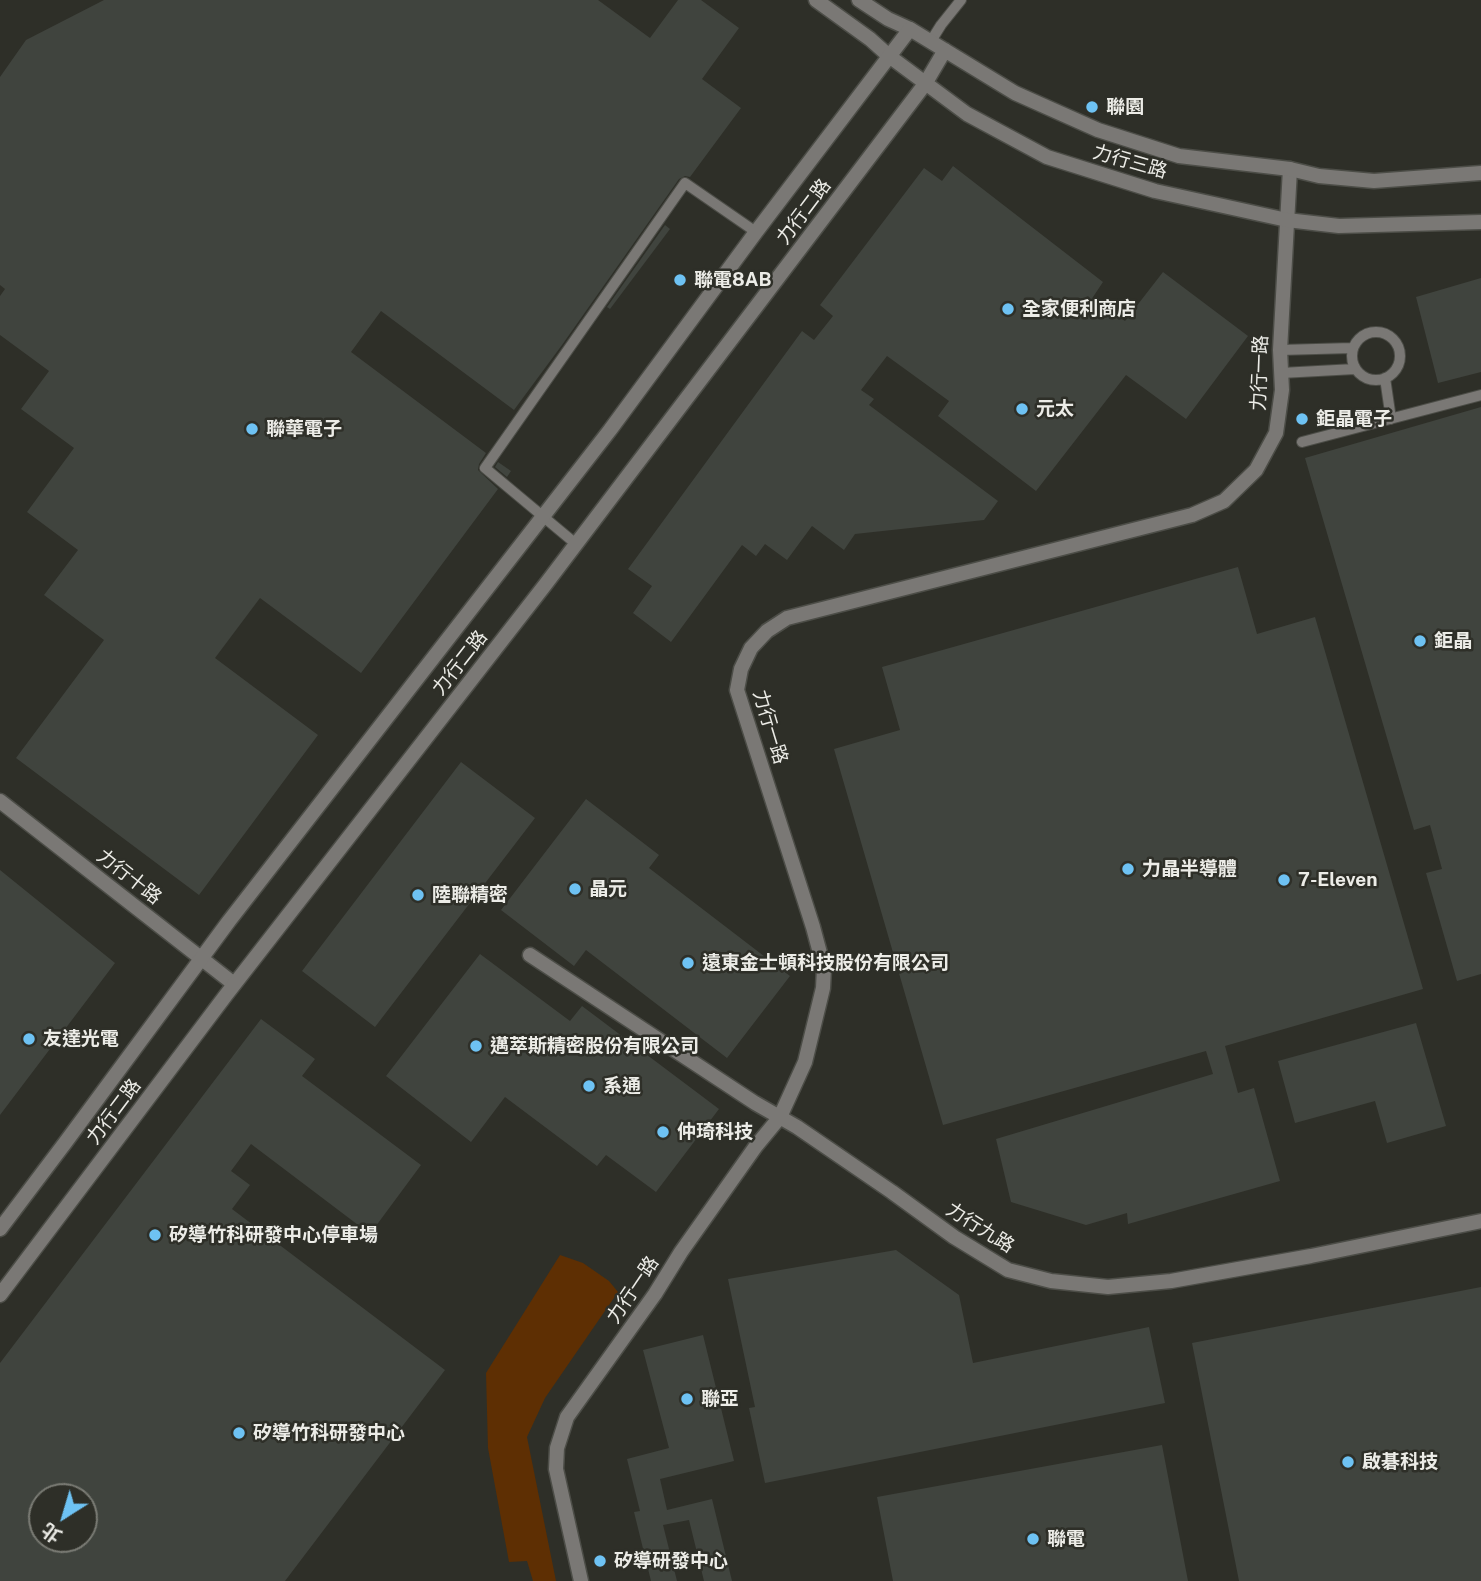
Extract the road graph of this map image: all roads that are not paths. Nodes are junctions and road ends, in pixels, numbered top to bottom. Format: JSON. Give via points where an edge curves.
{"nodes":[{"id":1,"x":816,"y":0,"type":"edge"},
{"id":2,"x":859,"y":0,"type":"edge"},
{"id":3,"x":961,"y":0,"type":"edge"},
{"id":4,"x":910,"y":29,"type":"junction"},
{"id":5,"x":931,"y":41,"type":"junction"},
{"id":6,"x":945,"y":50,"type":"junction"},
{"id":7,"x":889,"y":56,"type":"junction"},
{"id":8,"x":925,"y":84,"type":"junction"},
{"id":9,"x":1290,"y":169,"type":"junction"},
{"id":10,"x":1481,"y":173,"type":"edge"},
{"id":11,"x":1287,"y":220,"type":"junction"},
{"id":12,"x":1481,"y":222,"type":"edge"},
{"id":13,"x":756,"y":232,"type":"junction"},
{"id":14,"x":1352,"y":348,"type":"junction"},
{"id":15,"x":1280,"y":350,"type":"junction"},
{"id":16,"x":1355,"y":369,"type":"junction"},
{"id":17,"x":1282,"y":373,"type":"junction"},
{"id":18,"x":1385,"y":378,"type":"junction"},
{"id":19,"x":1481,"y":395,"type":"edge"},
{"id":20,"x":1391,"y":419,"type":"junction"},
{"id":21,"x":1302,"y":442,"type":"dead end"},
{"id":22,"x":542,"y":517,"type":"junction"},
{"id":23,"x":576,"y":544,"type":"junction"},
{"id":24,"x":0,"y":801,"type":"edge"},
{"id":25,"x":530,"y":954,"type":"dead end"},
{"id":26,"x":202,"y":958,"type":"junction"},
{"id":27,"x":234,"y":984,"type":"junction"},
{"id":28,"x":780,"y":1117,"type":"junction"},
{"id":29,"x":1481,"y":1221,"type":"edge"},
{"id":30,"x":0,"y":1229,"type":"edge"},
{"id":31,"x":0,"y":1295,"type":"edge"},
{"id":32,"x":580,"y":1581,"type":"edge"}],
"edges":[{"from":1,"to":7,"type":"street","name":"力行三路"},
{"from":2,"to":4,"type":"street","name":"力行三路"},
{"from":3,"to":5,"type":"lane"},
{"from":4,"to":5,"type":"street","name":"力行三路"},
{"from":4,"to":7,"type":"street","name":"力行二路"},
{"from":5,"to":6,"type":"street","name":"力行三路"},
{"from":6,"to":8,"type":"street","name":"力行二路"},
{"from":6,"to":9,"type":"street","name":"力行三路","via":[[1015,93],[1098,130],[1179,156]]},
{"from":7,"to":8,"type":"street","name":"力行三路"},
{"from":7,"to":13,"type":"street","name":"力行二路"},
{"from":8,"to":11,"type":"street","name":"力行三路","via":[[967,114],[1046,158],[1155,191]]},
{"from":8,"to":23,"type":"street","name":"力行二路"},
{"from":9,"to":10,"type":"street","name":"力行三路","via":[[1374,181]]},
{"from":9,"to":11,"type":"street","name":"力行一路"},
{"from":11,"to":12,"type":"street","name":"力行三路","via":[[1339,226]]},
{"from":11,"to":15,"type":"street","name":"力行一路"},
{"from":13,"to":22,"type":"street","name":"力行二路"},
{"from":13,"to":22,"type":"lane","via":[[685,183],[485,468]]},
{"from":14,"to":15,"type":"lane"},
{"from":14,"to":16,"type":"lane"},
{"from":14,"to":18,"type":"lane","via":[[1372,332],[1390,337],[1397,344],[1399,362]]},
{"from":15,"to":17,"type":"street","name":"力行一路"},
{"from":16,"to":17,"type":"lane"},
{"from":16,"to":18,"type":"lane","via":[[1370,380]]},
{"from":17,"to":28,"type":"street","name":"力行一路","via":[[1276,433],[1256,470],[1224,500],[1192,515],[787,618],[751,648],[737,690],[824,968],[805,1062]]},
{"from":18,"to":20,"type":"lane"},
{"from":19,"to":20,"type":"lane"},
{"from":20,"to":21,"type":"lane"},
{"from":22,"to":23,"type":"lane"},
{"from":22,"to":26,"type":"street","name":"力行二路"},
{"from":23,"to":27,"type":"street","name":"力行二路"},
{"from":24,"to":26,"type":"street","name":"力行十路"},
{"from":25,"to":28,"type":"street","name":"力行九路"},
{"from":26,"to":27,"type":"street","name":"力行十路"},
{"from":26,"to":30,"type":"street","name":"力行二路"},
{"from":27,"to":31,"type":"street","name":"力行二路"},
{"from":28,"to":29,"type":"street","name":"力行九路","via":[[1008,1270],[1051,1281],[1108,1287],[1171,1281]]},
{"from":28,"to":32,"type":"street","name":"力行一路","via":[[567,1417],[556,1469]]}]}
